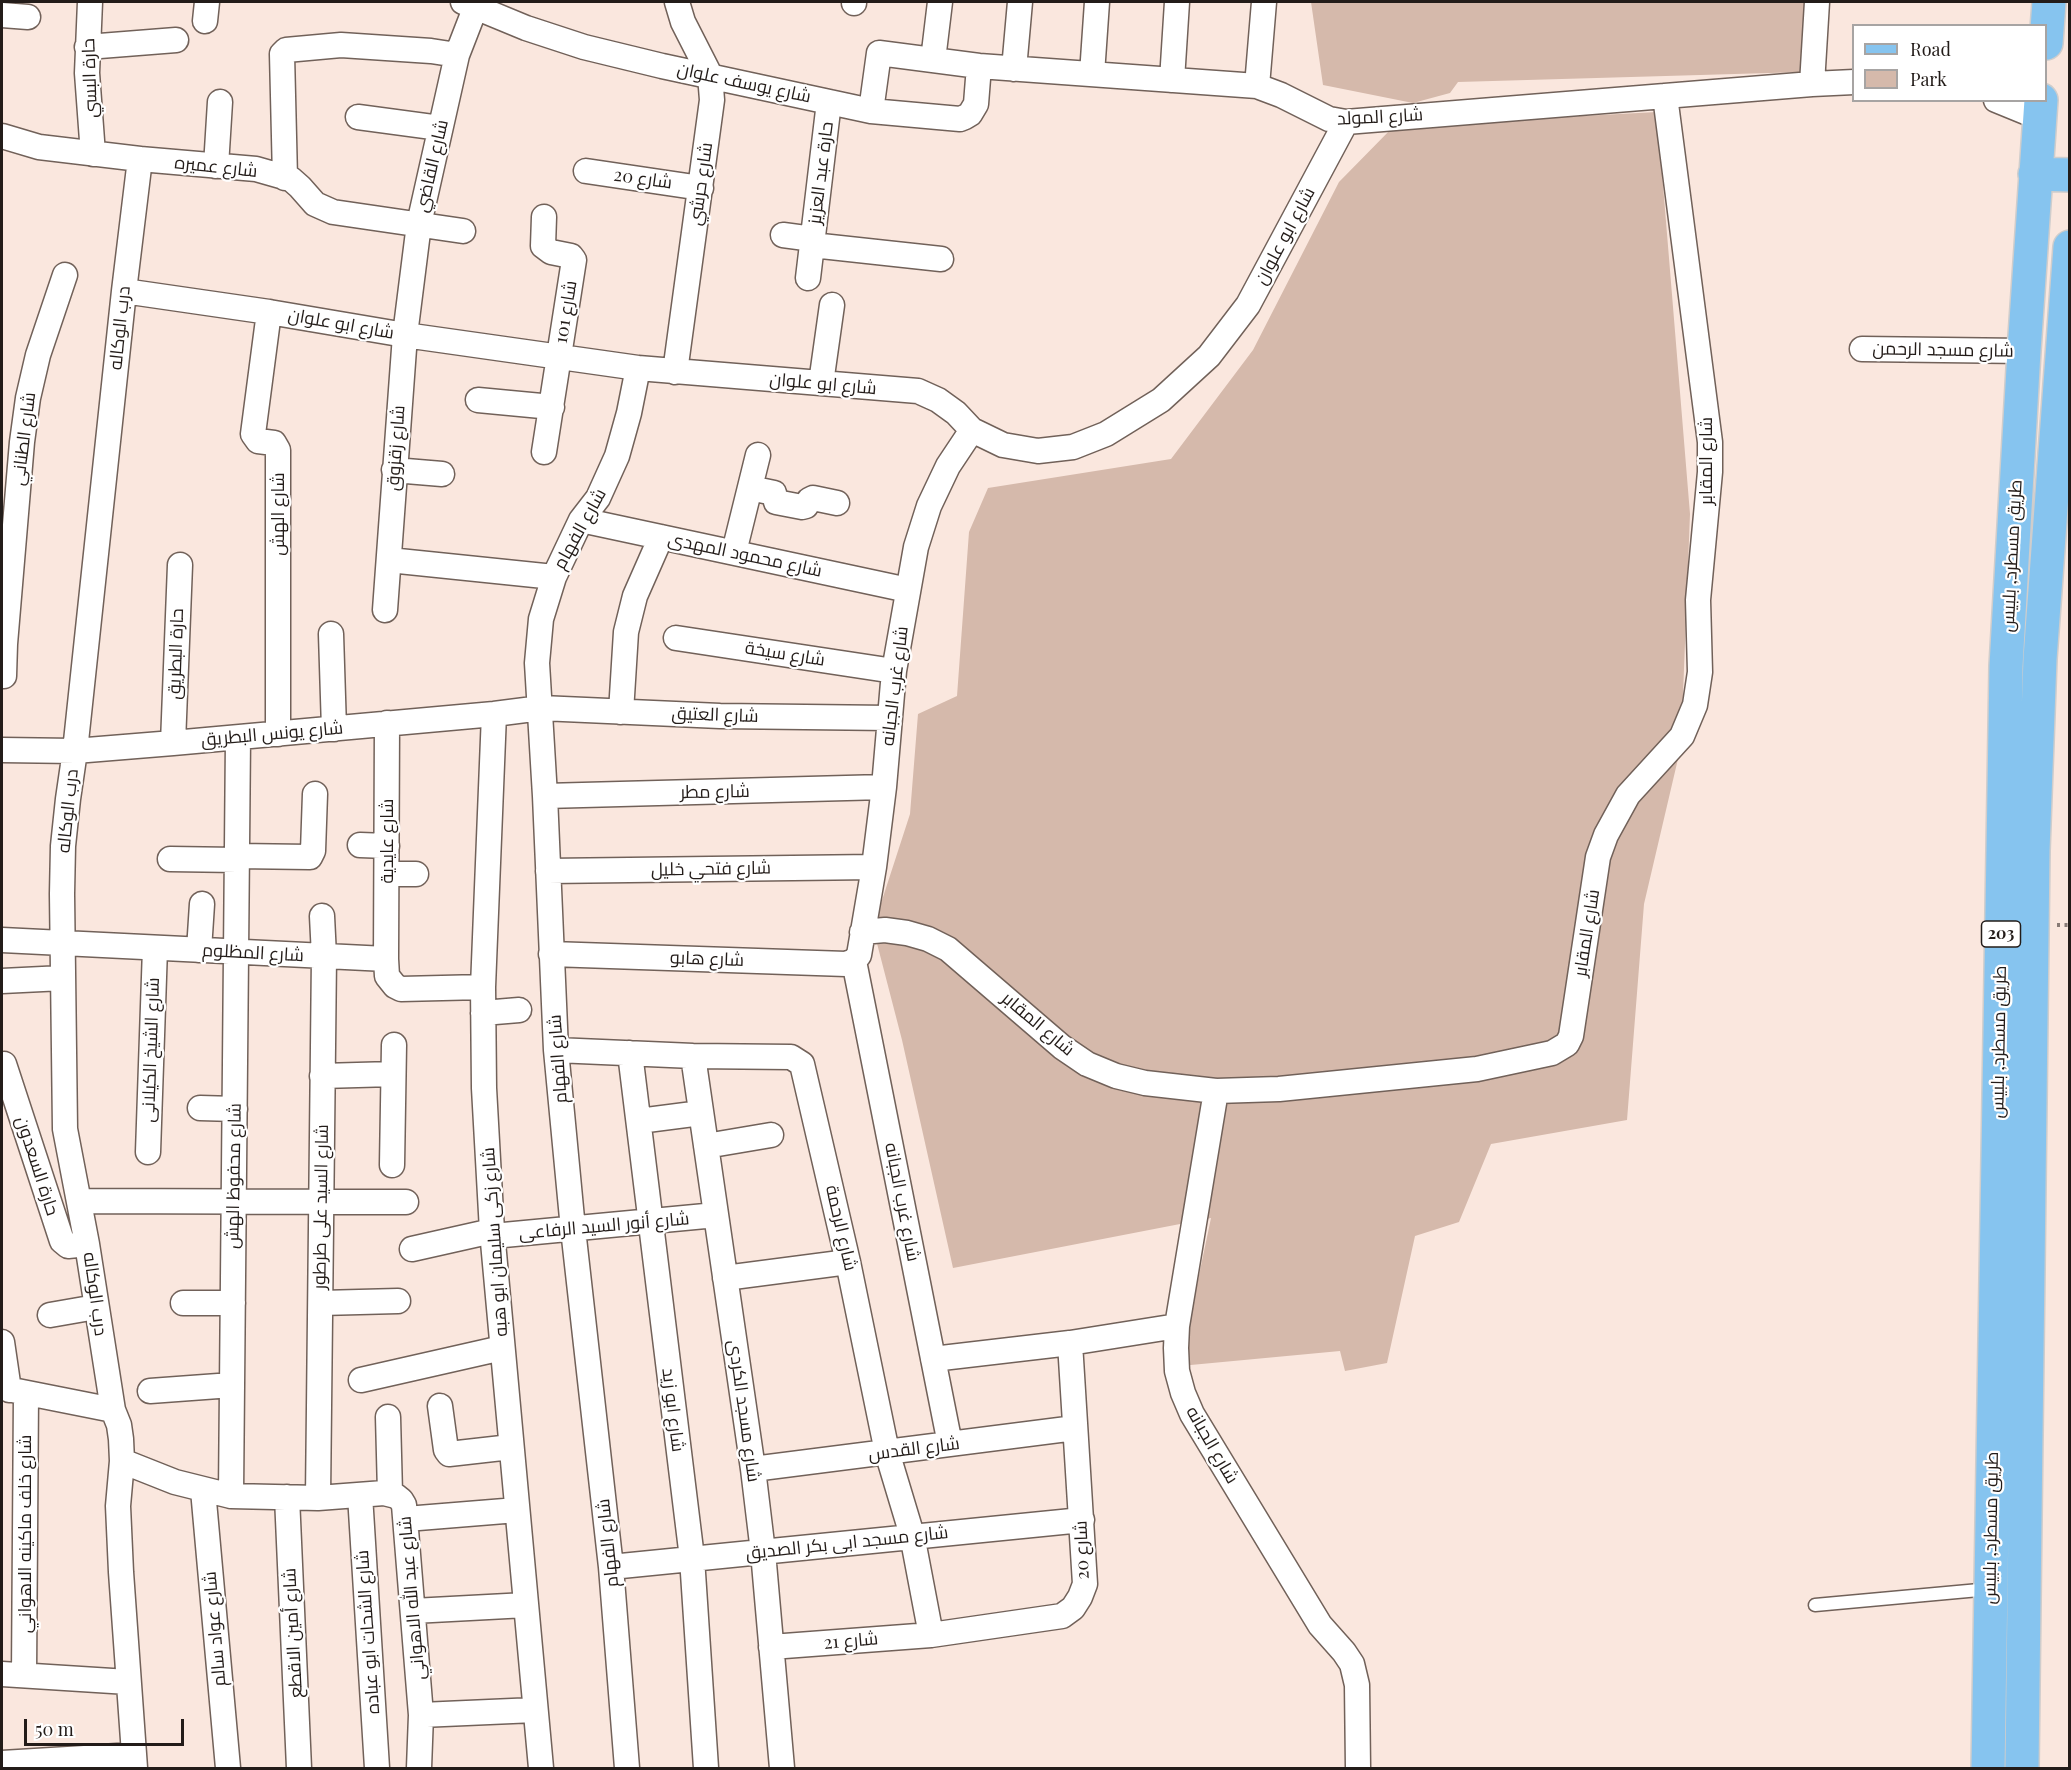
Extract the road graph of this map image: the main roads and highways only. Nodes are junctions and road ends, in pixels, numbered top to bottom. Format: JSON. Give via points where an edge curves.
{"nodes":[{"id":1,"x":2049,"y":2,"type":"edge"},
{"id":2,"x":2047,"y":29,"type":"edge"},
{"id":3,"x":2040,"y":109,"type":"edge"},
{"id":4,"x":2035,"y":174,"type":"junction"},
{"id":5,"x":2070,"y":175,"type":"edge"},
{"id":6,"x":2070,"y":247,"type":"edge"},
{"id":7,"x":1988,"y":1768,"type":"edge"},
{"id":8,"x":2022,"y":1768,"type":"edge"}],
"edges":[{"from":1,"to":2,"type":"main road"},
{"from":3,"to":4,"type":"main road","name":"طريق مسطرد, بلبيس","number":"203"},
{"from":4,"to":5,"type":"main road"},
{"from":4,"to":7,"type":"main road","name":"طريق مسطرد, بلبيس","number":"203","via":[[2006,666]]},
{"from":6,"to":8,"type":"main road","name":"طريق مسطرد, بلبيس","number":"203","via":[[2040,659],[2033,851]]}]}
